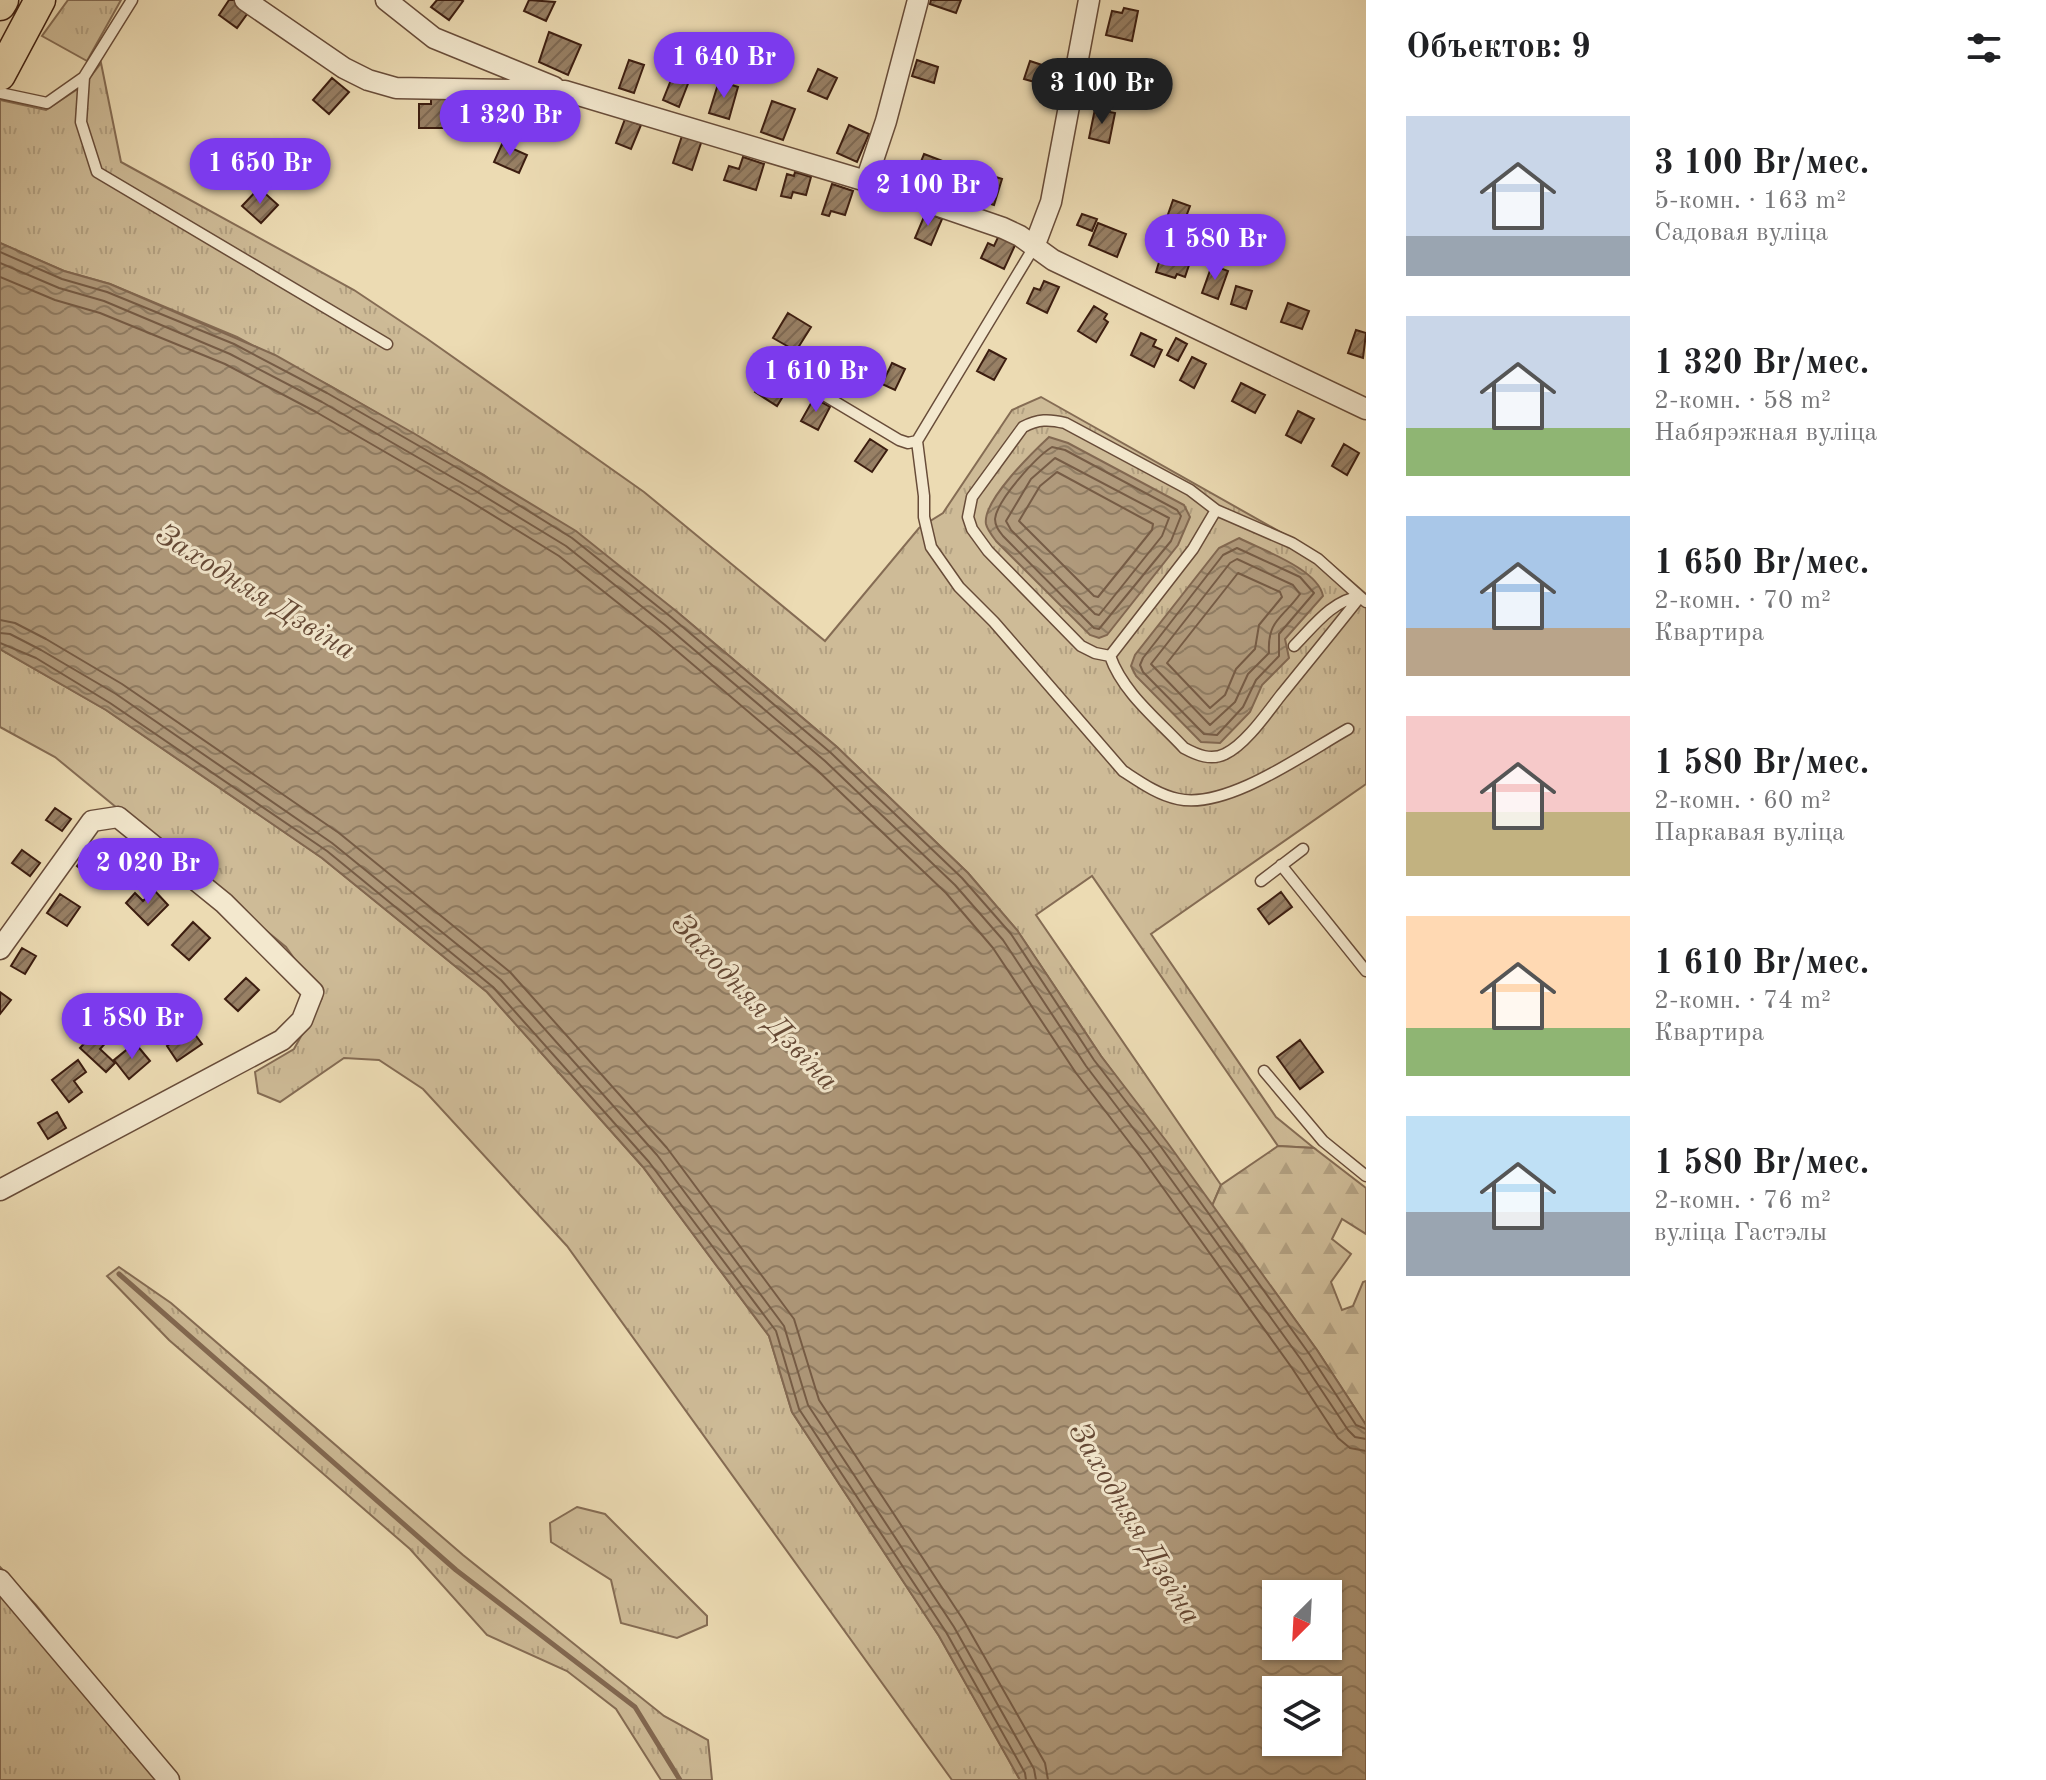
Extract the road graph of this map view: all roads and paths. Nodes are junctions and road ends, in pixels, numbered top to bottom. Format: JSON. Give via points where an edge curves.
{"nodes":[{"id":1,"x":40,"y":0,"type":"edge"},
{"id":2,"x":132,"y":0,"type":"edge"},
{"id":3,"x":245,"y":0,"type":"edge"},
{"id":4,"x":386,"y":0,"type":"edge"},
{"id":5,"x":918,"y":0,"type":"edge"},
{"id":6,"x":1089,"y":0,"type":"edge"},
{"id":7,"x":0,"y":75,"type":"edge"},
{"id":8,"x":84,"y":77,"type":"junction"},
{"id":9,"x":565,"y":91,"type":"junction"},
{"id":10,"x":0,"y":93,"type":"edge"},
{"id":11,"x":866,"y":181,"type":"junction"},
{"id":12,"x":1034,"y":247,"type":"junction"},
{"id":13,"x":387,"y":344,"type":"dead end"},
{"id":14,"x":777,"y":367,"type":"dead end"},
{"id":15,"x":1366,"y":409,"type":"edge"},
{"id":16,"x":917,"y":441,"type":"junction"},
{"id":17,"x":1216,"y":510,"type":"junction"},
{"id":18,"x":1363,"y":600,"type":"edge"},
{"id":19,"x":1294,"y":646,"type":"dead end"},
{"id":20,"x":1110,"y":656,"type":"junction"},
{"id":21,"x":1348,"y":729,"type":"dead end"},
{"id":22,"x":1303,"y":849,"type":"dead end"},
{"id":23,"x":1281,"y":865,"type":"junction"},
{"id":24,"x":1261,"y":881,"type":"dead end"},
{"id":25,"x":0,"y":949,"type":"edge"},
{"id":26,"x":1366,"y":971,"type":"edge"},
{"id":27,"x":1264,"y":1071,"type":"dead end"},
{"id":28,"x":1366,"y":1176,"type":"edge"},
{"id":29,"x":0,"y":1190,"type":"edge"},
{"id":30,"x":0,"y":1580,"type":"edge"},
{"id":31,"x":169,"y":1780,"type":"edge"}],
"edges":[{"from":1,"to":7,"type":"main road"},
{"from":2,"to":8,"type":"lane"},
{"from":3,"to":9,"type":"street","via":[[344,68],[396,88]]},
{"from":4,"to":9,"type":"street","via":[[434,38]]},
{"from":5,"to":11,"type":"street"},
{"from":6,"to":12,"type":"street","via":[[1051,202]]},
{"from":8,"to":10,"type":"lane","via":[[47,103]]},
{"from":8,"to":13,"type":"lane","via":[[81,122],[97,172]]},
{"from":9,"to":11,"type":"street"},
{"from":11,"to":12,"type":"street","via":[[1003,228]]},
{"from":12,"to":15,"type":"street"},
{"from":12,"to":16,"type":"lane"},
{"from":14,"to":16,"type":"lane","via":[[899,440]]},
{"from":16,"to":21,"type":"lane","via":[[931,547],[959,587],[1123,771],[1148,788],[1178,799],[1206,801],[1234,793]]},
{"from":17,"to":18,"type":"lane","via":[[1292,543]]},
{"from":17,"to":20,"type":"lane","via":[[1193,549]]},
{"from":17,"to":20,"type":"lane","via":[[1190,490],[1065,423],[1035,421],[1014,437],[972,497],[972,529],[1081,646]]},
{"from":18,"to":19,"type":"lane","via":[[1348,598],[1338,604]]},
{"from":18,"to":20,"type":"lane","via":[[1265,716],[1222,756],[1210,758],[1184,748],[1128,689]]},
{"from":22,"to":23,"type":"lane"},
{"from":23,"to":24,"type":"lane"},
{"from":23,"to":26,"type":"lane"},
{"from":25,"to":29,"type":"street","via":[[92,821],[118,817],[224,903],[313,992],[302,1020],[282,1040]]},
{"from":27,"to":28,"type":"lane","via":[[1323,1141]]},
{"from":30,"to":31,"type":"street"}]}
